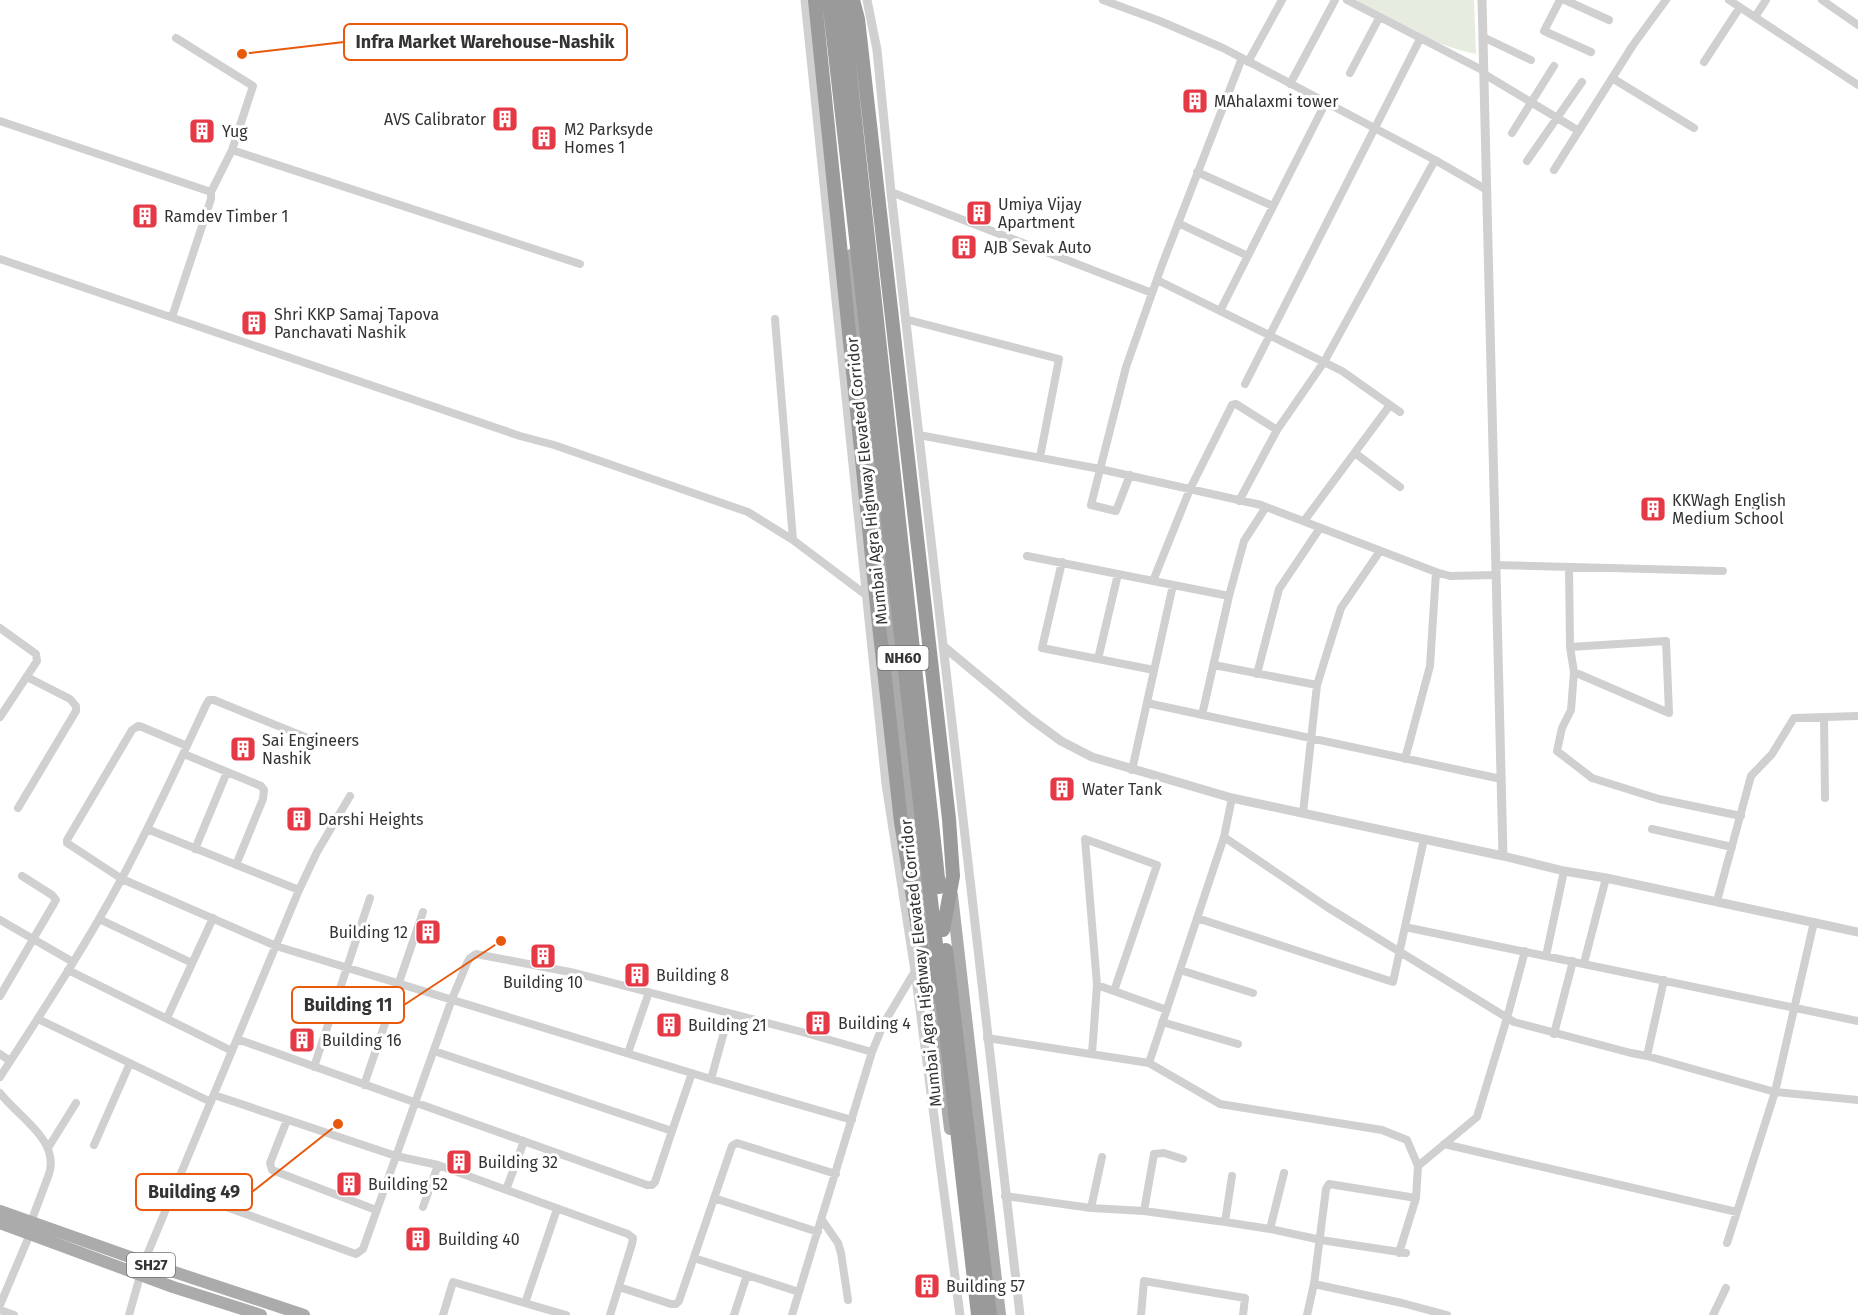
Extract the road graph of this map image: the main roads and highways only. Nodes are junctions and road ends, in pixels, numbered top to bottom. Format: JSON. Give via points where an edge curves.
{"nodes":[{"id":1,"x":815,"y":0,"type":"edge"},
{"id":2,"x":824,"y":0,"type":"edge"},
{"id":3,"x":829,"y":0,"type":"edge"},
{"id":4,"x":842,"y":0,"type":"edge"},
{"id":5,"x":851,"y":0,"type":"edge"},
{"id":6,"x":943,"y":930,"type":"junction"},
{"id":7,"x":942,"y":1002,"type":"junction"},
{"id":8,"x":0,"y":1211,"type":"edge"},
{"id":9,"x":0,"y":1223,"type":"edge"},
{"id":10,"x":30,"y":1228,"type":"junction"},
{"id":11,"x":142,"y":1269,"type":"junction"},
{"id":12,"x":261,"y":1315,"type":"edge"},
{"id":13,"x":304,"y":1315,"type":"edge"},
{"id":14,"x":972,"y":1315,"type":"edge"},
{"id":15,"x":978,"y":1315,"type":"edge"},
{"id":16,"x":990,"y":1315,"type":"edge"},
{"id":17,"x":1000,"y":1315,"type":"edge"}],
"edges":[{"from":1,"to":7,"type":"highway","via":[[901,822],[920,942],[930,982]]},
{"from":2,"to":14,"type":"main road","via":[[911,816]]},
{"from":3,"to":7,"type":"highway","name":"Mumbai Agra Highway Elevated Corridor","number":"NH60"},
{"from":4,"to":6,"type":"highway","name":"Mumbai Agra Highway Elevated Corridor","number":"NH60"},
{"from":5,"to":6,"type":"highway","via":[[858,19],[949,819],[952,876]]},
{"from":5,"to":17,"type":"main road"},
{"from":6,"to":16,"type":"highway","name":"Mumbai Agra Highway Elevated Corridor","number":"NH60"},
{"from":7,"to":15,"type":"highway","name":"Mumbai Agra Highway Elevated Corridor","number":"NH60"},
{"from":8,"to":10,"type":"main road","number":"SH27"},
{"from":9,"to":10,"type":"main road","number":"SH27"},
{"from":10,"to":11,"type":"main road","number":"SH27"},
{"from":11,"to":12,"type":"main road","number":"SH27"},
{"from":11,"to":13,"type":"main road","number":"SH27"}]}
